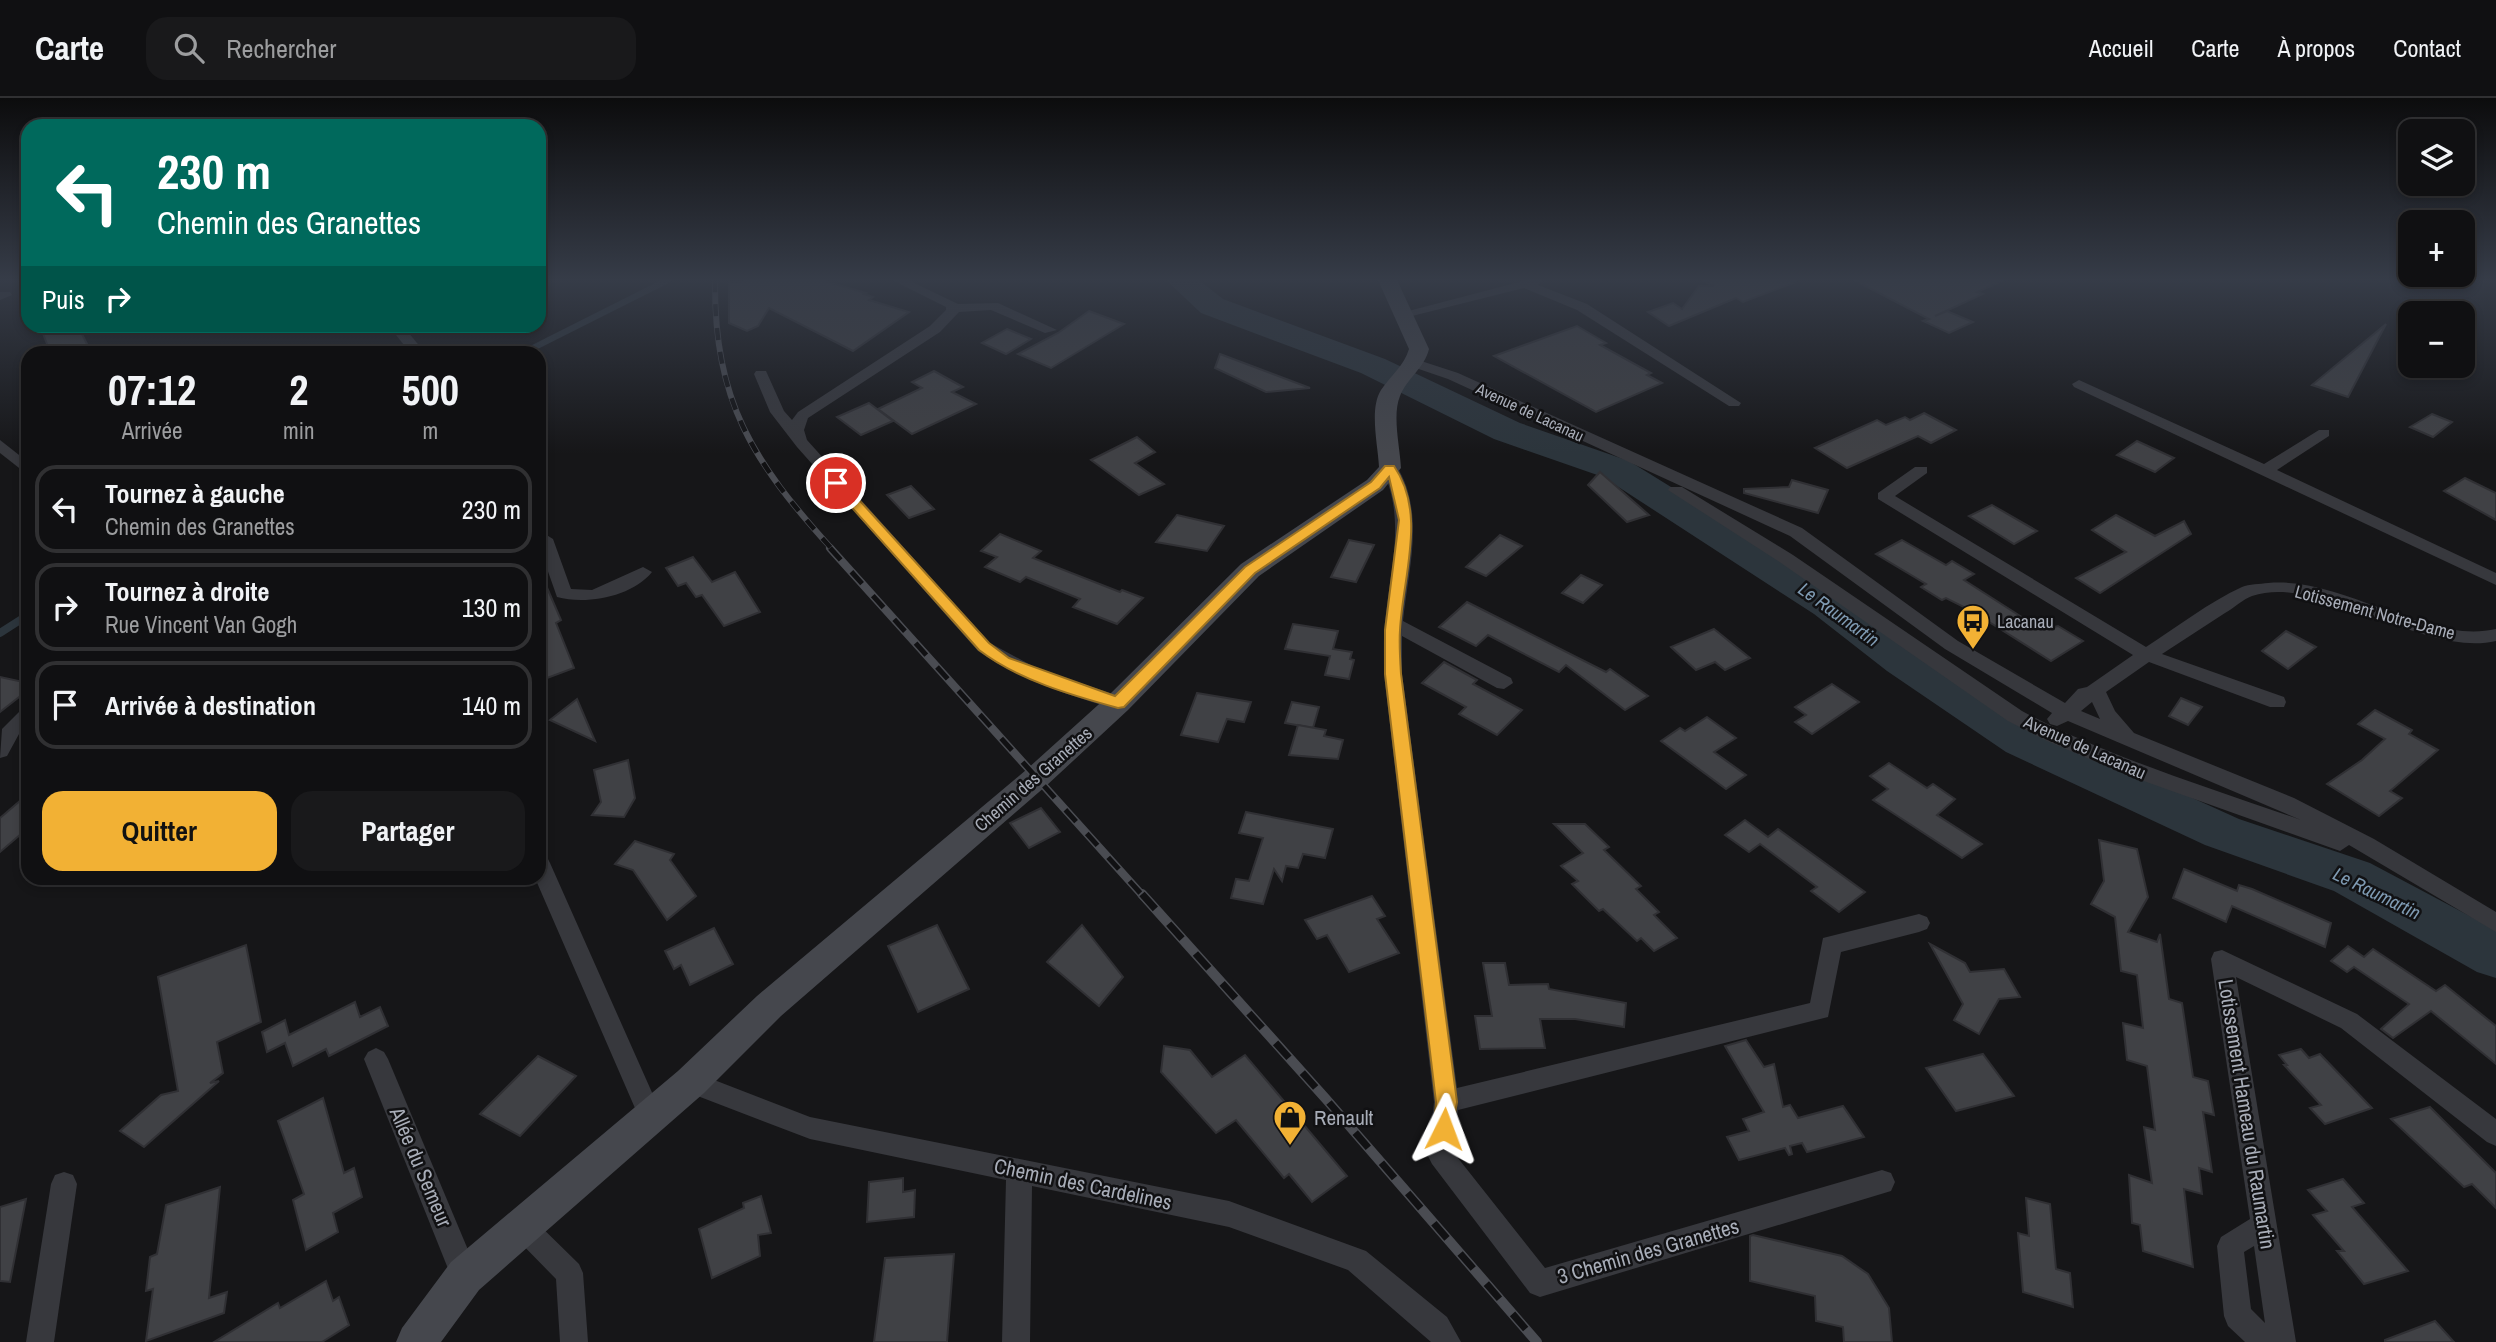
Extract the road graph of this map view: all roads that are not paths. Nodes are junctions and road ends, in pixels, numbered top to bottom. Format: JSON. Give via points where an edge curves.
{"nodes":[{"id":1,"x":921,"y":338,"type":"edge"},
{"id":2,"x":1414,"y":338,"type":"edge"},
{"id":3,"x":1631,"y":338,"type":"edge"},
{"id":4,"x":1415,"y":363,"type":"junction"},
{"id":5,"x":761,"y":374,"type":"dead end"},
{"id":6,"x":2079,"y":384,"type":"dead end"},
{"id":7,"x":1734,"y":403,"type":"dead end"},
{"id":8,"x":2324,"y":433,"type":"dead end"},
{"id":9,"x":796,"y":434,"type":"junction"},
{"id":10,"x":0,"y":445,"type":"edge"},
{"id":11,"x":1611,"y":450,"type":"junction"},
{"id":12,"x":21,"y":464,"type":"edge"},
{"id":13,"x":1390,"y":468,"type":"junction"},
{"id":14,"x":1921,"y":470,"type":"dead end"},
{"id":15,"x":2265,"y":470,"type":"junction"},
{"id":16,"x":546,"y":550,"type":"edge"},
{"id":17,"x":1787,"y":559,"type":"junction"},
{"id":18,"x":643,"y":572,"type":"dead end"},
{"id":19,"x":2496,"y":580,"type":"edge"},
{"id":20,"x":1886,"y":597,"type":"junction"},
{"id":21,"x":1394,"y":624,"type":"junction"},
{"id":22,"x":2496,"y":635,"type":"edge"},
{"id":23,"x":2145,"y":654,"type":"junction"},
{"id":24,"x":1504,"y":682,"type":"dead end"},
{"id":25,"x":2096,"y":691,"type":"junction"},
{"id":26,"x":2033,"y":696,"type":"junction"},
{"id":27,"x":2277,"y":702,"type":"dead end"},
{"id":28,"x":1118,"y":703,"type":"junction"},
{"id":29,"x":2067,"y":713,"type":"junction"},
{"id":30,"x":2014,"y":716,"type":"junction"},
{"id":31,"x":21,"y":721,"type":"edge"},
{"id":32,"x":2130,"y":739,"type":"junction"},
{"id":33,"x":0,"y":751,"type":"edge"},
{"id":34,"x":2416,"y":874,"type":"junction"},
{"id":35,"x":546,"y":879,"type":"edge"},
{"id":36,"x":1919,"y":923,"type":"dead end"},
{"id":37,"x":2496,"y":923,"type":"edge"},
{"id":38,"x":376,"y":1059,"type":"dead end"},
{"id":39,"x":691,"y":1082,"type":"junction"},
{"id":40,"x":1447,"y":1102,"type":"junction"},
{"id":41,"x":650,"y":1115,"type":"junction"},
{"id":42,"x":2496,"y":1134,"type":"edge"},
{"id":43,"x":1019,"y":1170,"type":"junction"},
{"id":44,"x":1882,"y":1182,"type":"dead end"},
{"id":45,"x":64,"y":1184,"type":"dead end"},
{"id":46,"x":525,"y":1221,"type":"junction"},
{"id":47,"x":2264,"y":1225,"type":"junction"},
{"id":48,"x":466,"y":1276,"type":"junction"},
{"id":49,"x":40,"y":1342,"type":"edge"},
{"id":50,"x":416,"y":1342,"type":"edge"},
{"id":51,"x":574,"y":1342,"type":"edge"},
{"id":52,"x":1016,"y":1342,"type":"edge"},
{"id":53,"x":1447,"y":1342,"type":"edge"},
{"id":54,"x":2265,"y":1342,"type":"edge"},
{"id":55,"x":2282,"y":1342,"type":"edge"}],
"edges":[{"from":1,"to":9,"type":"street","via":[[803,415],[796,423]]},
{"from":2,"to":4,"type":"street","via":[[1419,349]]},
{"from":3,"to":7,"type":"street"},
{"from":4,"to":11,"type":"street","name":"Avenue de Lacanau","via":[[1453,376]]},
{"from":4,"to":13,"type":"street","via":[[1390,393]]},
{"from":5,"to":9,"type":"street","via":[[777,412]]},
{"from":6,"to":15,"type":"street"},
{"from":8,"to":15,"type":"street"},
{"from":9,"to":28,"type":"street","via":[[984,647],[1022,670]]},
{"from":10,"to":12,"type":"street"},
{"from":11,"to":17,"type":"street","name":"Avenue de Lacanau"},
{"from":11,"to":20,"type":"street","name":"Avenue de Lacanau","via":[[1796,532],[1839,558]]},
{"from":13,"to":21,"type":"street","name":"3 Chemin des Granettes","via":[[1400,483],[1406,520]]},
{"from":13,"to":28,"type":"street","name":"Chemin des Granettes","via":[[1376,485],[1250,570]]},
{"from":14,"to":23,"type":"street","via":[[1884,496]]},
{"from":15,"to":19,"type":"street"},
{"from":16,"to":18,"type":"street","via":[[563,593],[575,598],[592,598]]},
{"from":17,"to":20,"type":"street","name":"Avenue de Lacanau","via":[[1786,552],[1791,549],[1813,550]]},
{"from":17,"to":30,"type":"street","name":"Avenue de Lacanau"},
{"from":20,"to":26,"type":"street","name":"Avenue de Lacanau"},
{"from":21,"to":24,"type":"street"},
{"from":21,"to":40,"type":"street","name":"3 Chemin des Granettes","via":[[1393,674]]},
{"from":22,"to":23,"type":"street","name":"Lotissement Notre-Dame","via":[[2483,638],[2438,632],[2336,598],[2286,587],[2248,591]]},
{"from":23,"to":25,"type":"street","name":"Lotissement Notre-Dame"},
{"from":23,"to":27,"type":"street"},
{"from":25,"to":26,"type":"street","name":"Lotissement Notre-Dame","via":[[2067,697]]},
{"from":25,"to":29,"type":"street","name":"Lotissement Notre-Dame"},
{"from":25,"to":32,"type":"street","via":[[2107,715]]},
{"from":26,"to":29,"type":"street","name":"Avenue de Lacanau"},
{"from":28,"to":39,"type":"street","name":"Chemin des Granettes","via":[[769,1006]]},
{"from":29,"to":30,"type":"street","name":"Lotissement Notre-Dame","via":[[2044,722]]},
{"from":29,"to":32,"type":"street","name":"Avenue de Lacanau"},
{"from":30,"to":34,"type":"street","name":"Avenue de Lacanau","via":[[2102,758],[2313,832]]},
{"from":31,"to":33,"type":"street"},
{"from":32,"to":34,"type":"street","name":"Avenue de Lacanau","via":[[2287,803]]},
{"from":34,"to":37,"type":"street","name":"Avenue de Lacanau"},
{"from":35,"to":41,"type":"street"},
{"from":36,"to":40,"type":"street","via":[[1831,945],[1820,1010]]},
{"from":38,"to":48,"type":"street","name":"Allée du Semeur"},
{"from":39,"to":41,"type":"street","name":"Chemin des Granettes"},
{"from":39,"to":43,"type":"street","name":"Chemin des Cardelines","via":[[810,1128]]},
{"from":40,"to":44,"type":"street","name":"3 Chemin des Granettes","via":[[1441,1156],[1540,1283]]},
{"from":41,"to":46,"type":"street","name":"Chemin des Granettes"},
{"from":42,"to":47,"type":"street","name":"Lotissement Hameau du Raumartin","via":[[2349,1021],[2222,959]]},
{"from":43,"to":52,"type":"street"},
{"from":43,"to":53,"type":"street","name":"Chemin des Cardelines","via":[[1228,1214],[1357,1259],[1437,1327]]},
{"from":45,"to":49,"type":"street"},
{"from":46,"to":48,"type":"street","name":"Chemin des Granettes"},
{"from":46,"to":51,"type":"street","via":[[569,1273]]},
{"from":47,"to":54,"type":"street","via":[[2230,1246],[2238,1316]]},
{"from":47,"to":55,"type":"street","name":"Lotissement Hameau du Raumartin"},
{"from":48,"to":50,"type":"street","name":"Chemin des Granettes"}]}
